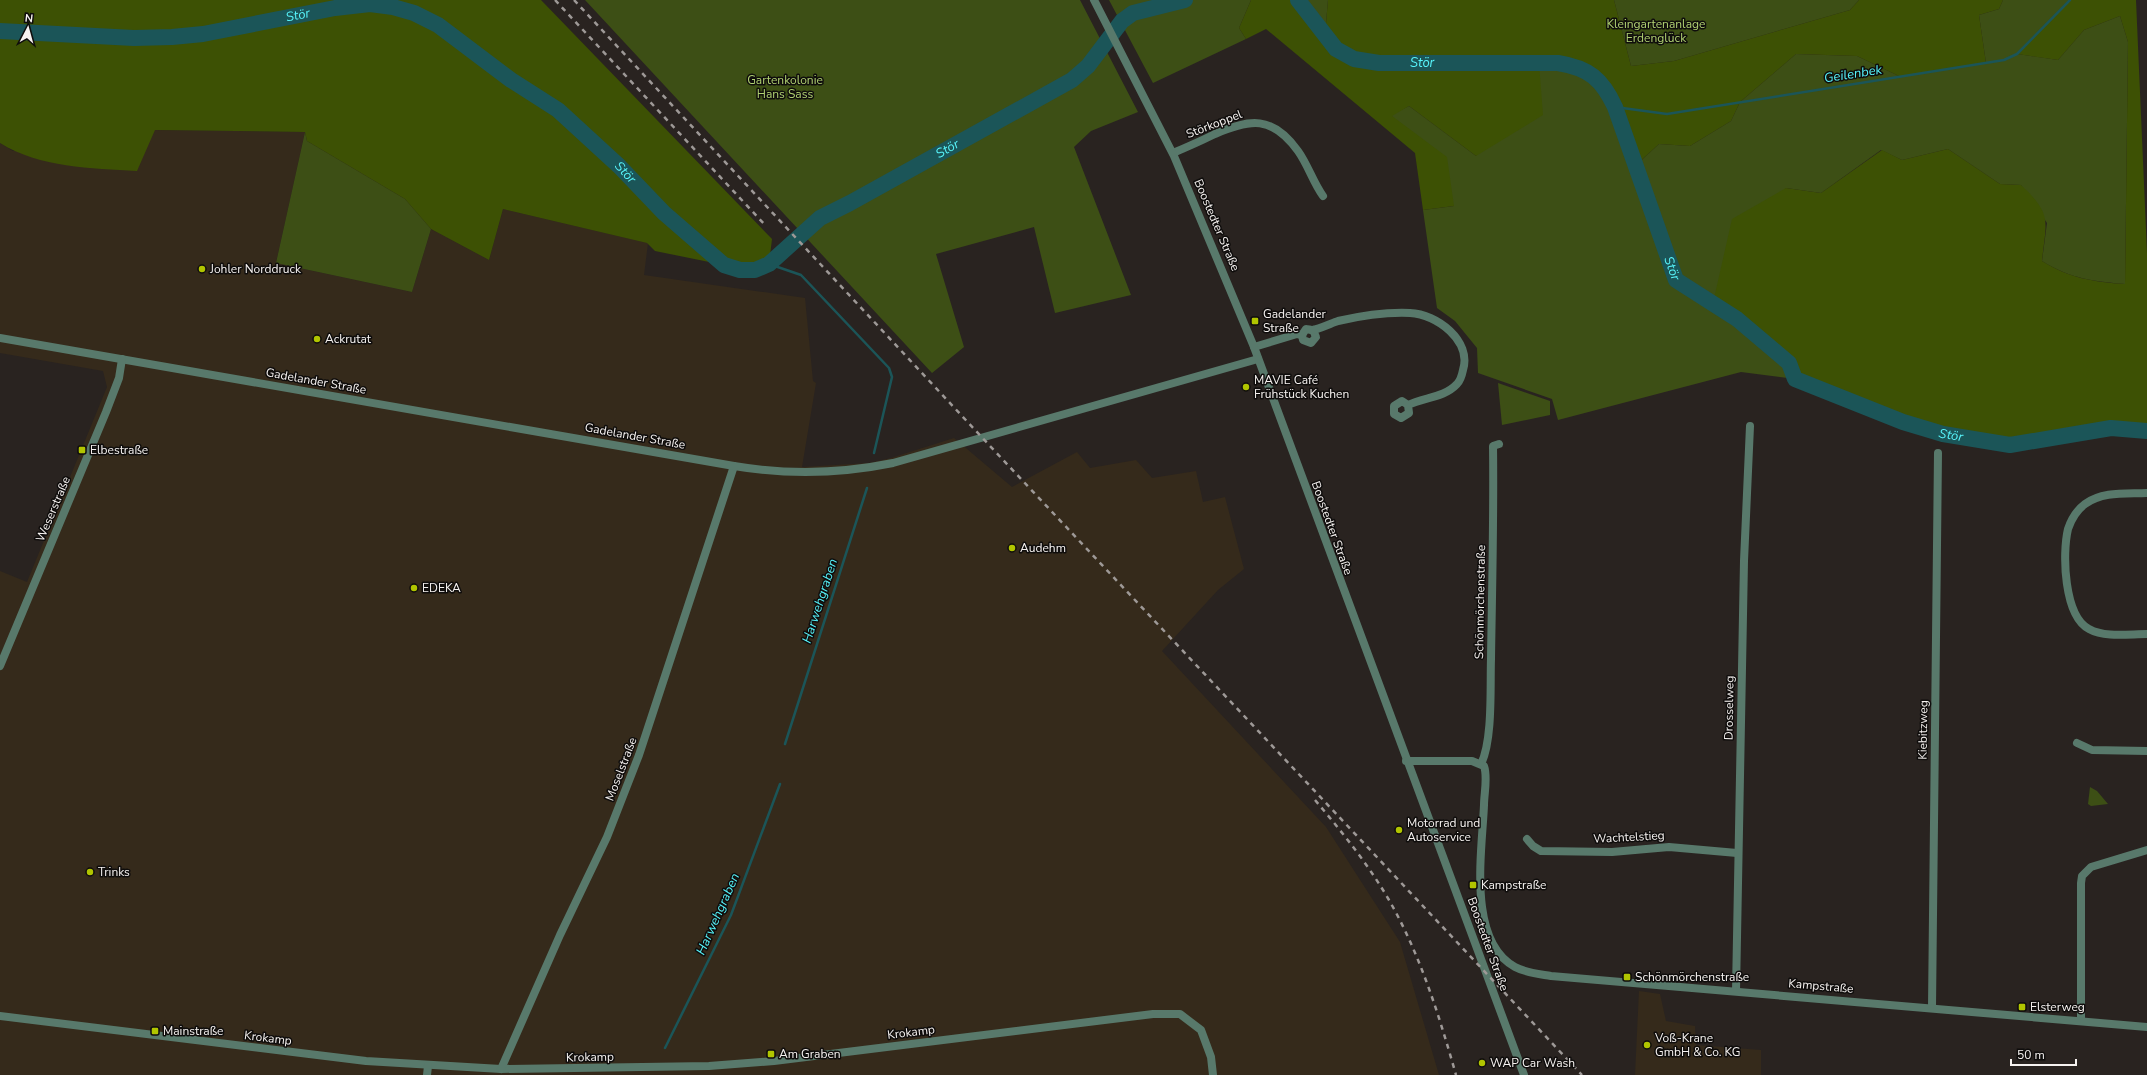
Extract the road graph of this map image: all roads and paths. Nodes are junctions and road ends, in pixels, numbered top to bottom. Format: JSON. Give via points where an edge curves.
{"nodes":[{"id":1,"x":1094,"y":0,"type":"edge"},
{"id":2,"x":1173,"y":153,"type":"junction"},
{"id":3,"x":1323,"y":196,"type":"dead end"},
{"id":4,"x":1313,"y":330,"type":"junction"},
{"id":5,"x":1302,"y":335,"type":"junction"},
{"id":6,"x":0,"y":338,"type":"edge"},
{"id":7,"x":1254,"y":347,"type":"junction"},
{"id":8,"x":122,"y":359,"type":"junction"},
{"id":9,"x":1258,"y":360,"type":"junction"},
{"id":10,"x":1408,"y":405,"type":"dead end"},
{"id":11,"x":1750,"y":426,"type":"dead end"},
{"id":12,"x":1499,"y":444,"type":"dead end"},
{"id":13,"x":1938,"y":453,"type":"dead end"},
{"id":14,"x":734,"y":466,"type":"junction"},
{"id":15,"x":2147,"y":493,"type":"edge"},
{"id":16,"x":2147,"y":634,"type":"edge"},
{"id":17,"x":0,"y":666,"type":"edge"},
{"id":18,"x":2077,"y":743,"type":"dead end"},
{"id":19,"x":2147,"y":751,"type":"edge"},
{"id":20,"x":1406,"y":761,"type":"junction"},
{"id":21,"x":1481,"y":764,"type":"junction"},
{"id":22,"x":1527,"y":839,"type":"dead end"},
{"id":23,"x":2147,"y":850,"type":"edge"},
{"id":24,"x":1737,"y":853,"type":"junction"},
{"id":25,"x":1499,"y":954,"type":"joint"},
{"id":26,"x":1736,"y":991,"type":"junction"},
{"id":27,"x":1932,"y":1007,"type":"junction"},
{"id":28,"x":0,"y":1016,"type":"edge"},
{"id":29,"x":2081,"y":1021,"type":"junction"},
{"id":30,"x":2147,"y":1027,"type":"edge"},
{"id":31,"x":428,"y":1066,"type":"junction"},
{"id":32,"x":501,"y":1069,"type":"junction"},
{"id":33,"x":427,"y":1075,"type":"edge"},
{"id":34,"x":1213,"y":1075,"type":"edge"},
{"id":35,"x":1524,"y":1075,"type":"edge"}],
"edges":[{"from":1,"to":2,"type":"street","name":"Boostedter Straße"},
{"from":2,"to":3,"type":"street","name":"Störkoppel","via":[[1237,125],[1261,123],[1282,135],[1297,150]]},
{"from":2,"to":7,"type":"street","name":"Boostedter Straße"},
{"from":4,"to":5,"type":"street","via":[[1306,329]]},
{"from":4,"to":5,"type":"street","via":[[1316,337],[1311,343],[1305,342]]},
{"from":4,"to":10,"type":"street","via":[[1346,320],[1401,314],[1419,314],[1440,324],[1459,342],[1464,352],[1465,366],[1462,377],[1447,393]]},
{"from":5,"to":7,"type":"street","via":[[1297,334]]},
{"from":6,"to":8,"type":"street","name":"Gadelander Straße"},
{"from":7,"to":9,"type":"street","name":"Boostedter Straße"},
{"from":8,"to":14,"type":"street","name":"Gadelander Straße"},
{"from":8,"to":17,"type":"street","name":"Weserstraße","via":[[119,378],[106,412]]},
{"from":9,"to":14,"type":"street","name":"Gadelander Straße","via":[[893,463],[863,469],[813,473],[786,473]]},
{"from":9,"to":20,"type":"street","name":"Boostedter Straße"},
{"from":11,"to":24,"type":"street","name":"Drosselweg","via":[[1744,553]]},
{"from":12,"to":21,"type":"street","name":"Schönmörchenstraße","via":[[1493,446],[1490,683],[1487,740]]},
{"from":13,"to":27,"type":"street","name":"Kiebitzweg"},
{"from":14,"to":32,"type":"street","name":"Moselstraße","via":[[639,755],[607,837],[560,935]]},
{"from":15,"to":16,"type":"street","via":[[2101,496],[2085,504],[2068,529],[2066,572],[2072,608],[2082,624],[2097,632]]},
{"from":18,"to":19,"type":"street","via":[[2092,750]]},
{"from":20,"to":21,"type":"street","via":[[1472,761]]},
{"from":20,"to":35,"type":"street","name":"Boostedter Straße"},
{"from":21,"to":25,"type":"street","name":"Schönmörchenstraße","via":[[1485,769],[1482,907],[1488,935]]},
{"from":22,"to":24,"type":"street","name":"Wachtelstieg","via":[[1541,851],[1612,852],[1669,847]]},
{"from":23,"to":29,"type":"street","via":[[2091,867],[2082,876]]},
{"from":24,"to":26,"type":"street","name":"Drosselweg"},
{"from":25,"to":26,"type":"street","name":"Kampstraße","via":[[1517,968],[1534,973]]},
{"from":26,"to":27,"type":"street","name":"Kampstraße"},
{"from":27,"to":29,"type":"street","name":"Kampstraße"},
{"from":28,"to":31,"type":"street","name":"Krokamp","via":[[203,1042]]},
{"from":29,"to":30,"type":"street","name":"Kampstraße"},
{"from":31,"to":32,"type":"street","name":"Krokamp"},
{"from":31,"to":33,"type":"street"},
{"from":32,"to":34,"type":"street","name":"Krokamp","via":[[709,1066],[782,1060],[1153,1014],[1180,1014],[1201,1030],[1211,1056]]}]}
